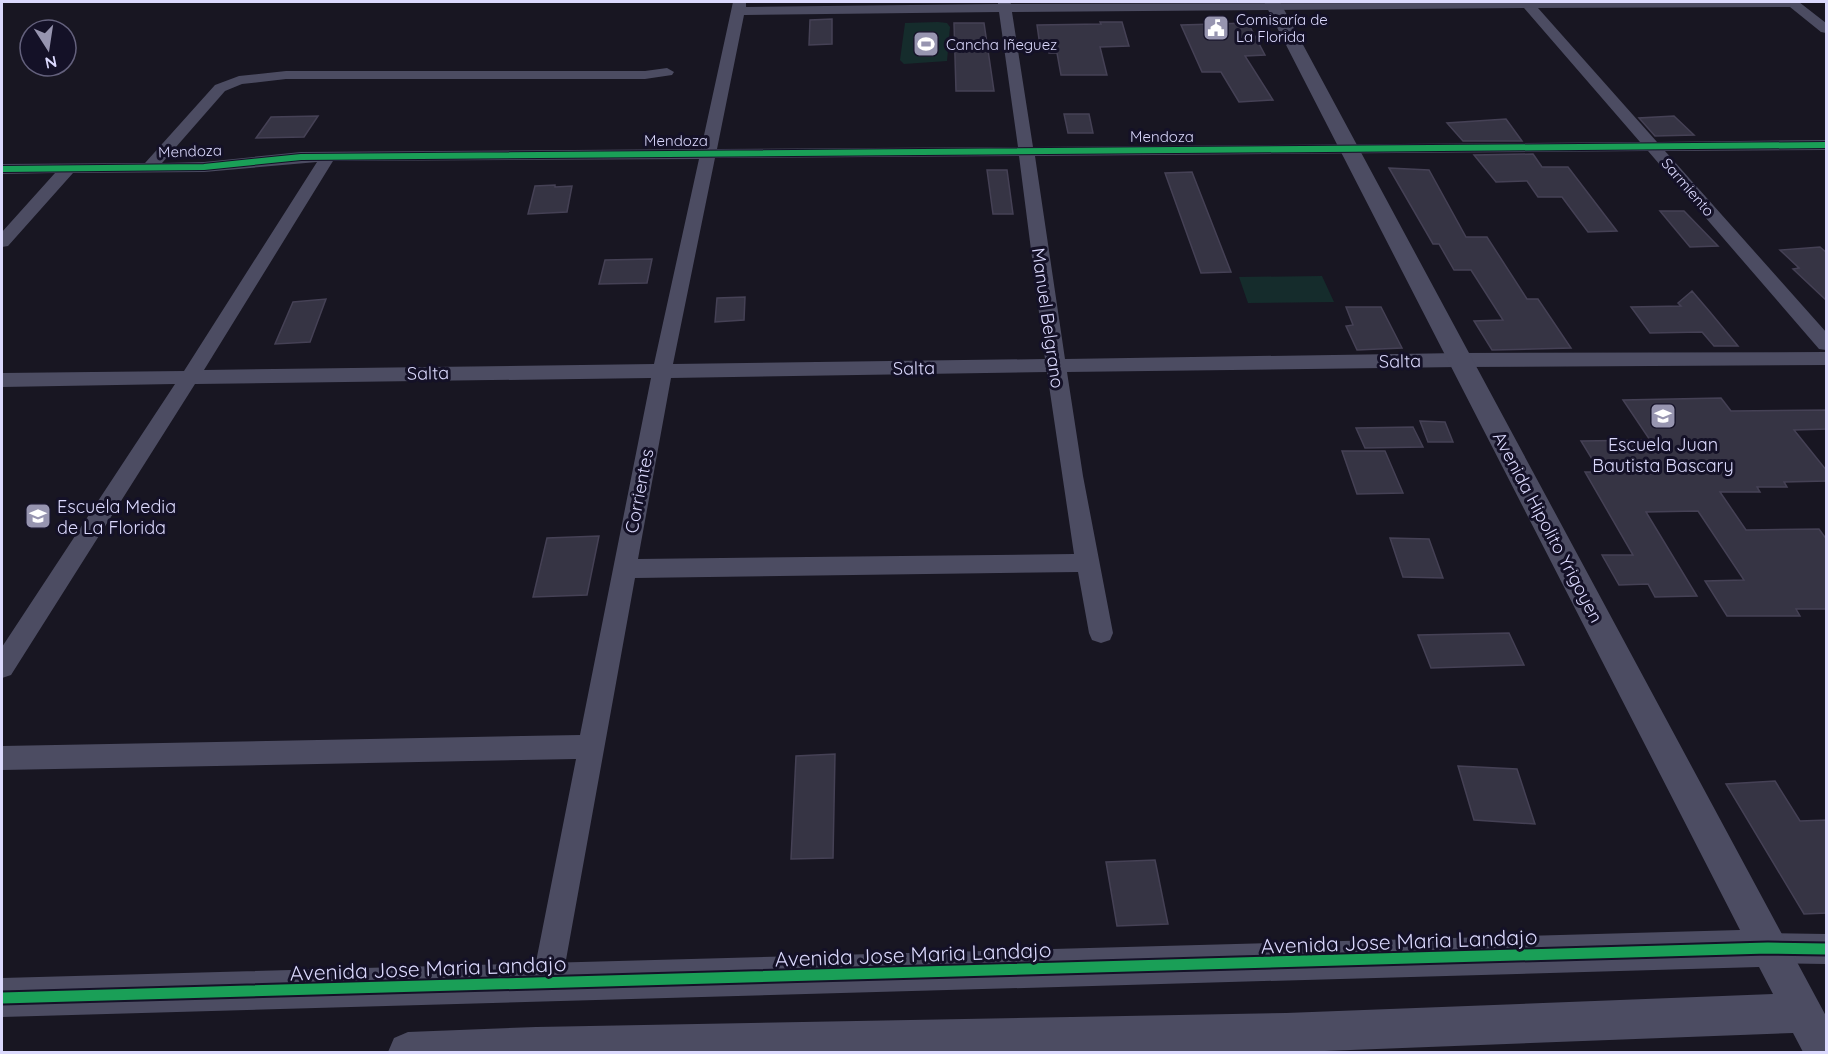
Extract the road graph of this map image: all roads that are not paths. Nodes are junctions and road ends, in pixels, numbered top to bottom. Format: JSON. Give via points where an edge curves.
{"nodes":[{"id":1,"x":1793,"y":2,"type":"edge"},
{"id":2,"x":1273,"y":3,"type":"edge"},
{"id":3,"x":1528,"y":3,"type":"edge"},
{"id":4,"x":1004,"y":5,"type":"edge"},
{"id":5,"x":739,"y":6,"type":"edge"},
{"id":6,"x":1827,"y":29,"type":"edge"},
{"id":7,"x":667,"y":72,"type":"dead end"},
{"id":8,"x":1827,"y":145,"type":"edge"},
{"id":9,"x":1654,"y":147,"type":"junction"},
{"id":10,"x":1350,"y":151,"type":"junction"},
{"id":11,"x":1025,"y":152,"type":"junction"},
{"id":12,"x":709,"y":155,"type":"junction"},
{"id":13,"x":328,"y":157,"type":"junction"},
{"id":14,"x":69,"y":168,"type":"junction"},
{"id":15,"x":149,"y":168,"type":"junction"},
{"id":16,"x":2,"y":169,"type":"edge"},
{"id":17,"x":2,"y":242,"type":"edge"},
{"id":18,"x":1827,"y":344,"type":"edge"},
{"id":19,"x":1827,"y":359,"type":"edge"},
{"id":20,"x":1460,"y":360,"type":"junction"},
{"id":21,"x":1054,"y":366,"type":"junction"},
{"id":22,"x":662,"y":371,"type":"junction"},
{"id":23,"x":191,"y":375,"type":"junction"},
{"id":24,"x":2,"y":380,"type":"edge"},
{"id":25,"x":1087,"y":563,"type":"junction"},
{"id":26,"x":624,"y":569,"type":"junction"},
{"id":27,"x":1101,"y":633,"type":"dead end"},
{"id":28,"x":2,"y":667,"type":"edge"},
{"id":29,"x":591,"y":747,"type":"junction"},
{"id":30,"x":2,"y":758,"type":"edge"},
{"id":31,"x":1768,"y":948,"type":"junction"},
{"id":32,"x":1827,"y":949,"type":"edge"},
{"id":33,"x":547,"y":982,"type":"junction"},
{"id":34,"x":2,"y":998,"type":"edge"},
{"id":35,"x":1803,"y":1013,"type":"junction"},
{"id":36,"x":535,"y":1050,"type":"edge"},
{"id":37,"x":408,"y":1053,"type":"edge"},
{"id":38,"x":1824,"y":1053,"type":"edge"}],
"edges":[{"from":1,"to":3,"type":"street"},
{"from":1,"to":6,"type":"street"},
{"from":2,"to":3,"type":"street"},
{"from":2,"to":4,"type":"street"},
{"from":2,"to":10,"type":"street","name":"Avenida Hipolito Yrigoyen"},
{"from":3,"to":9,"type":"street","name":"Sarmiento"},
{"from":4,"to":5,"type":"street"},
{"from":4,"to":11,"type":"street","name":"Manuel Belgrano"},
{"from":5,"to":12,"type":"street","name":"Corrientes"},
{"from":7,"to":15,"type":"street","via":[[286,75],[239,80],[220,88]]},
{"from":8,"to":9,"type":"street","name":"Mendoza"},
{"from":9,"to":10,"type":"street","name":"Mendoza"},
{"from":9,"to":18,"type":"street","name":"Sarmiento"},
{"from":10,"to":11,"type":"street","name":"Mendoza"},
{"from":10,"to":20,"type":"street","name":"Avenida Hipolito Yrigoyen"},
{"from":11,"to":12,"type":"street","name":"Mendoza"},
{"from":11,"to":21,"type":"street","name":"Manuel Belgrano"},
{"from":12,"to":13,"type":"street","name":"Mendoza"},
{"from":12,"to":22,"type":"street","name":"Corrientes"},
{"from":13,"to":15,"type":"street","name":"Mendoza"},
{"from":13,"to":23,"type":"street"},
{"from":14,"to":15,"type":"street","name":"Mendoza"},
{"from":14,"to":16,"type":"street","name":"Mendoza"},
{"from":14,"to":17,"type":"street"},
{"from":19,"to":20,"type":"street","name":"Salta"},
{"from":20,"to":21,"type":"street","name":"Salta"},
{"from":20,"to":31,"type":"street","name":"Avenida Hipolito Yrigoyen"},
{"from":21,"to":22,"type":"street","name":"Salta"},
{"from":21,"to":25,"type":"street","name":"Manuel Belgrano"},
{"from":22,"to":23,"type":"street","name":"Salta"},
{"from":22,"to":26,"type":"street","name":"Corrientes"},
{"from":23,"to":24,"type":"street","name":"Salta"},
{"from":23,"to":28,"type":"street"},
{"from":25,"to":26,"type":"street"},
{"from":25,"to":27,"type":"street","name":"Manuel Belgrano"},
{"from":26,"to":29,"type":"street","name":"Corrientes"},
{"from":29,"to":30,"type":"street"},
{"from":29,"to":33,"type":"street","name":"Corrientes"},
{"from":31,"to":32,"type":"street","name":"Avenida Jose Maria Landajo"},
{"from":31,"to":33,"type":"street","name":"Avenida Jose Maria Landajo"},
{"from":31,"to":35,"type":"street","name":"Avenida Hipolito Yrigoyen"},
{"from":33,"to":34,"type":"street","name":"Avenida Jose Maria Landajo"},
{"from":35,"to":36,"type":"street","via":[[1286,1033]]},
{"from":35,"to":38,"type":"street","name":"Avenida Hipolito Yrigoyen"},
{"from":36,"to":37,"type":"street"}]}
